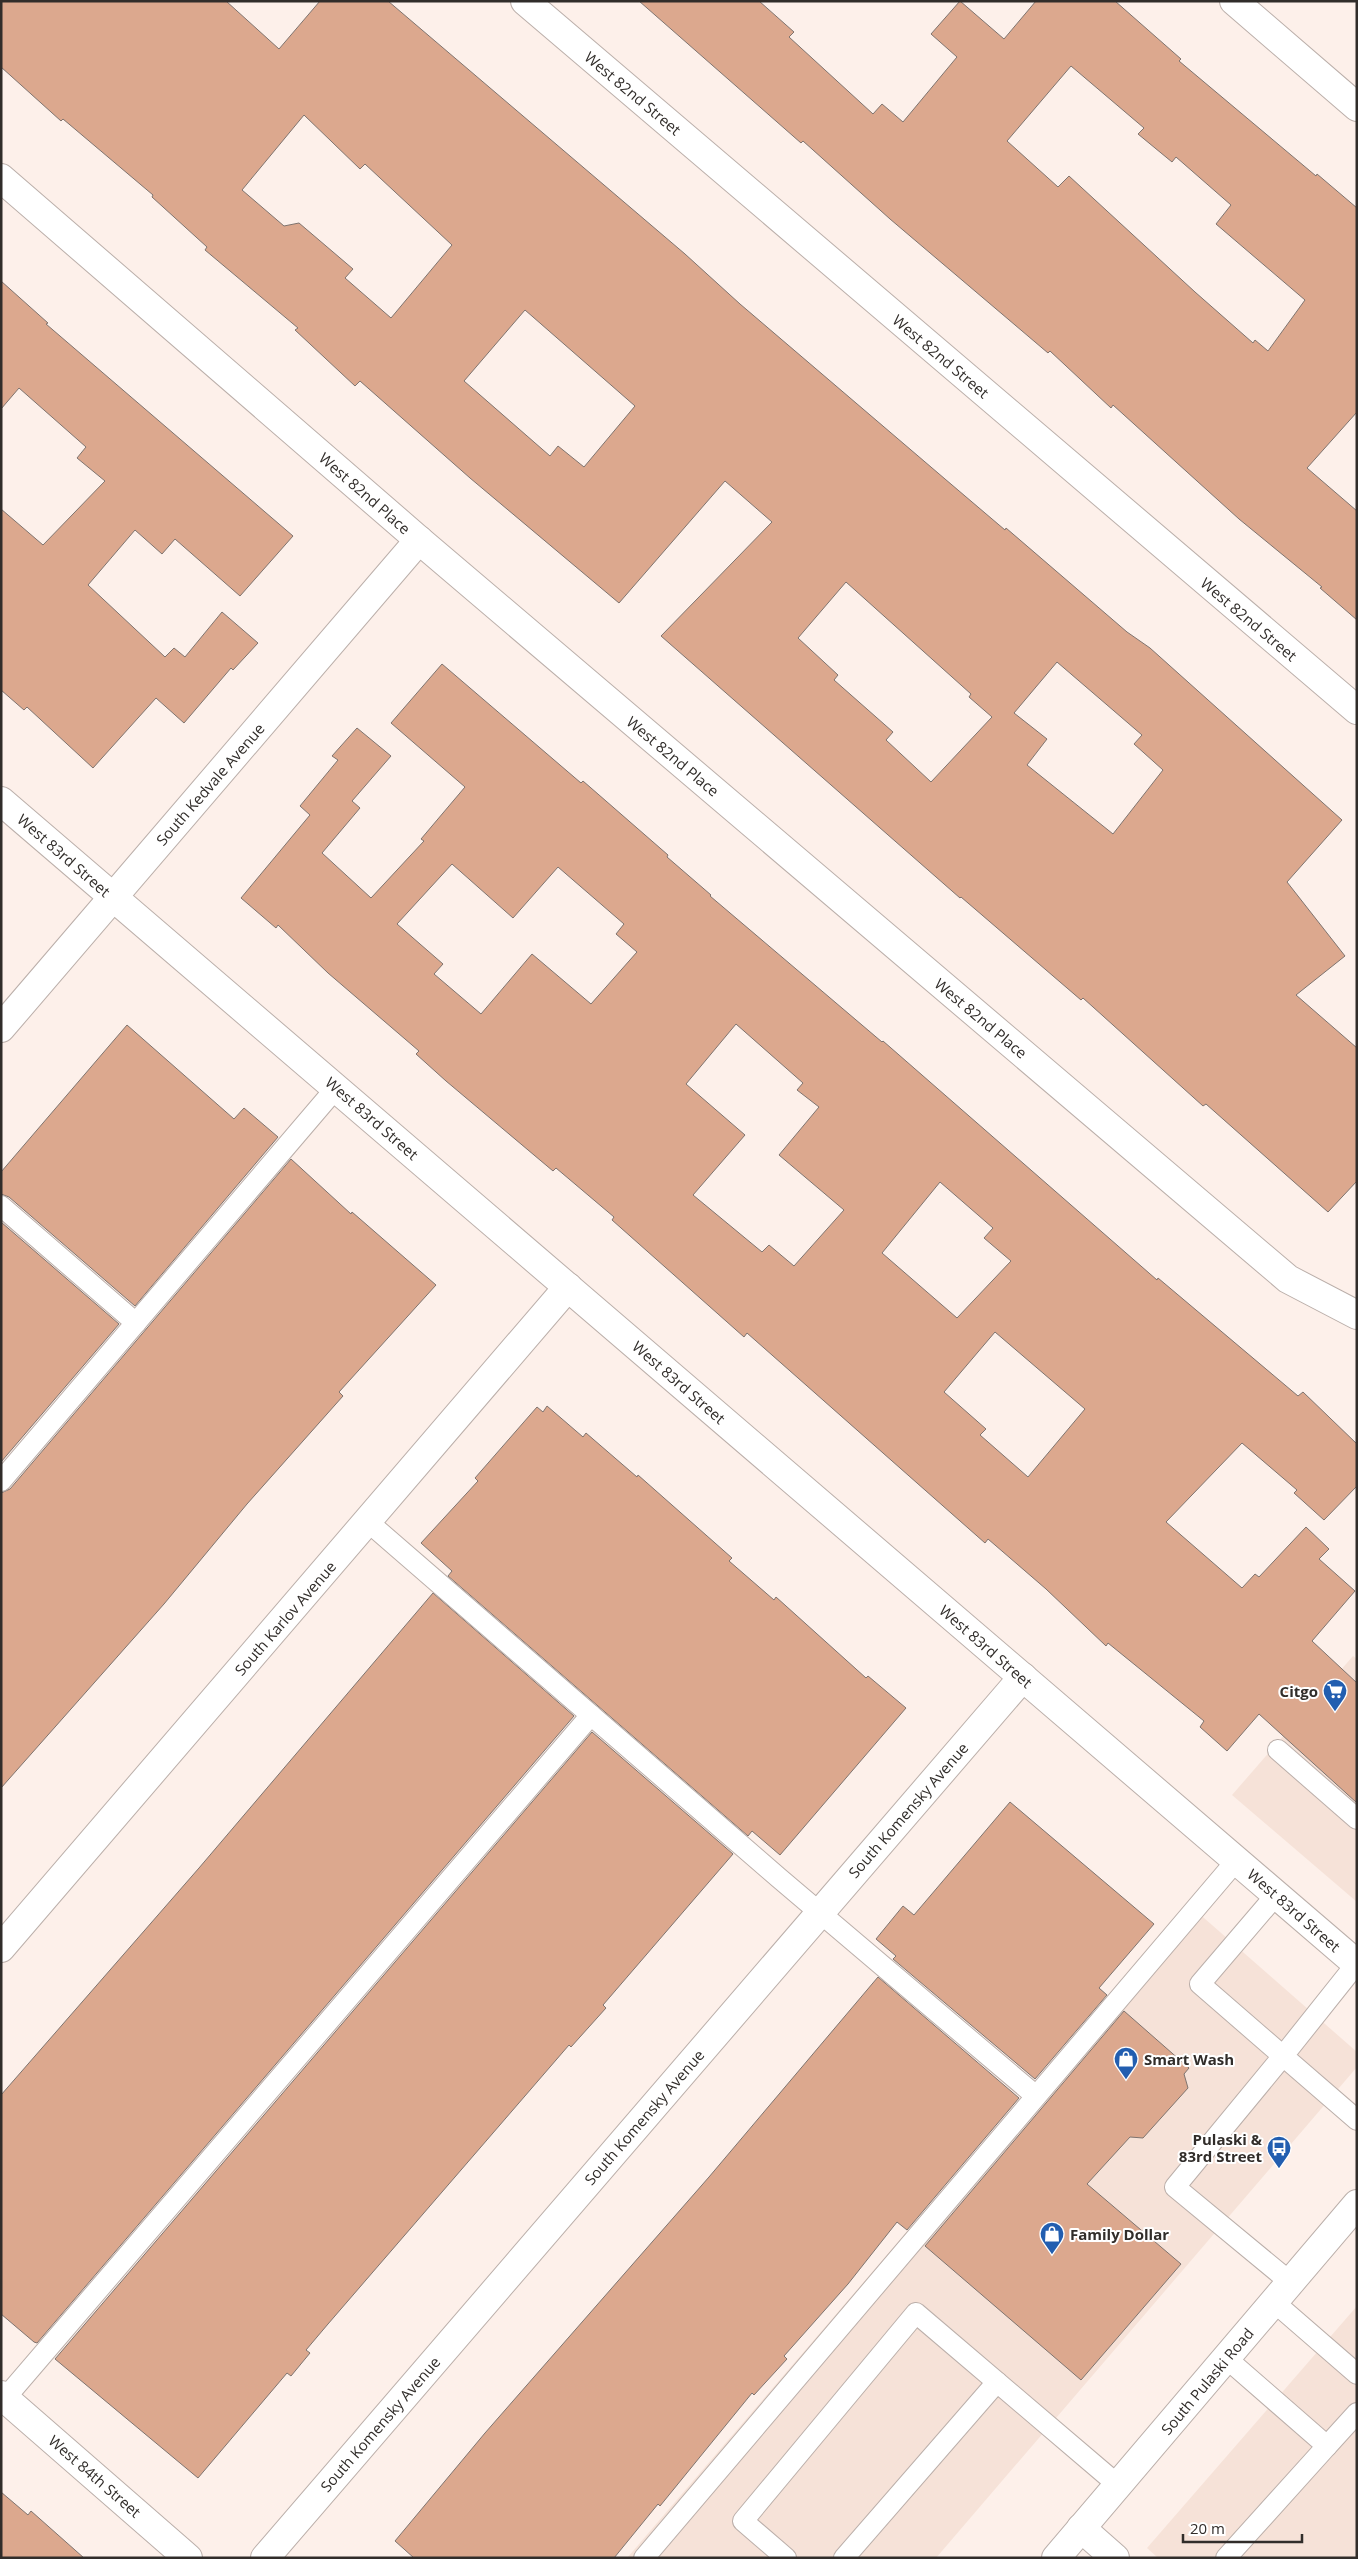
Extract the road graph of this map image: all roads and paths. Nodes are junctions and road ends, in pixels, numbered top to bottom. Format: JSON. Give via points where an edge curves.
{"nodes":[{"id":1,"x":525,"y":1,"type":"edge"},
{"id":2,"x":1234,"y":1,"type":"edge"},
{"id":3,"x":1357,"y":107,"type":"edge"},
{"id":4,"x":1,"y":178,"type":"edge"},
{"id":5,"x":419,"y":540,"type":"junction"},
{"id":6,"x":1357,"y":710,"type":"edge"},
{"id":7,"x":1,"y":801,"type":"edge"},
{"id":8,"x":113,"y":897,"type":"junction"},
{"id":9,"x":1,"y":1028,"type":"edge"},
{"id":10,"x":336,"y":1088,"type":"junction"},
{"id":11,"x":1,"y":1206,"type":"edge"},
{"id":12,"x":568,"y":1287,"type":"junction"},
{"id":13,"x":1357,"y":1314,"type":"edge"},
{"id":14,"x":136,"y":1322,"type":"junction"},
{"id":15,"x":1,"y":1481,"type":"edge"},
{"id":16,"x":367,"y":1521,"type":"junction"},
{"id":17,"x":1023,"y":1677,"type":"junction"},
{"id":18,"x":591,"y":1715,"type":"junction"},
{"id":19,"x":1278,"y":1750,"type":"dead end"},
{"id":20,"x":1357,"y":1820,"type":"edge"},
{"id":21,"x":1236,"y":1860,"type":"junction"},
{"id":22,"x":1276,"y":1895,"type":"junction"},
{"id":23,"x":820,"y":1913,"type":"junction"},
{"id":24,"x":1,"y":1948,"type":"edge"},
{"id":25,"x":1357,"y":1963,"type":"edge"},
{"id":26,"x":1283,"y":2056,"type":"junction"},
{"id":27,"x":1036,"y":2096,"type":"junction"},
{"id":28,"x":1357,"y":2120,"type":"edge"},
{"id":29,"x":1357,"y":2204,"type":"edge"},
{"id":30,"x":1282,"y":2292,"type":"junction"},
{"id":31,"x":1226,"y":2358,"type":"junction"},
{"id":32,"x":1357,"y":2374,"type":"edge"},
{"id":33,"x":997,"y":2382,"type":"junction"},
{"id":34,"x":3,"y":2398,"type":"edge"},
{"id":35,"x":1357,"y":2413,"type":"edge"},
{"id":36,"x":1327,"y":2446,"type":"junction"},
{"id":37,"x":1118,"y":2485,"type":"junction"},
{"id":38,"x":1081,"y":2528,"type":"junction"},
{"id":39,"x":188,"y":2558,"type":"edge"},
{"id":40,"x":265,"y":2558,"type":"edge"},
{"id":41,"x":644,"y":2558,"type":"edge"},
{"id":42,"x":786,"y":2558,"type":"edge"},
{"id":43,"x":844,"y":2558,"type":"edge"},
{"id":44,"x":1056,"y":2558,"type":"edge"},
{"id":45,"x":1115,"y":2558,"type":"edge"},
{"id":46,"x":1226,"y":2558,"type":"edge"}],
"edges":[{"from":1,"to":6,"type":"street","name":"West 82nd Street"},
{"from":2,"to":3,"type":"street"},
{"from":4,"to":5,"type":"street","name":"West 82nd Place"},
{"from":5,"to":8,"type":"street","name":"South Kedvale Avenue"},
{"from":5,"to":13,"type":"street","name":"West 82nd Place","via":[[1288,1279]]},
{"from":7,"to":8,"type":"street","name":"West 83rd Street"},
{"from":8,"to":9,"type":"street","name":"South Kedvale Avenue"},
{"from":8,"to":10,"type":"street","name":"West 83rd Street"},
{"from":10,"to":12,"type":"street","name":"West 83rd Street"},
{"from":10,"to":14,"type":"lane"},
{"from":11,"to":14,"type":"lane"},
{"from":12,"to":16,"type":"street","name":"South Karlov Avenue"},
{"from":12,"to":17,"type":"street","name":"West 83rd Street"},
{"from":14,"to":15,"type":"lane"},
{"from":16,"to":18,"type":"lane"},
{"from":16,"to":24,"type":"street","name":"South Karlov Avenue"},
{"from":17,"to":21,"type":"street","name":"West 83rd Street"},
{"from":17,"to":23,"type":"street","name":"South Komensky Avenue"},
{"from":18,"to":23,"type":"lane"},
{"from":18,"to":34,"type":"lane"},
{"from":19,"to":20,"type":"lane"},
{"from":21,"to":22,"type":"street","name":"West 83rd Street"},
{"from":21,"to":27,"type":"lane"},
{"from":22,"to":25,"type":"street","name":"West 83rd Street"},
{"from":22,"to":26,"type":"lane","via":[[1200,1984]]},
{"from":23,"to":27,"type":"lane"},
{"from":23,"to":40,"type":"street","name":"South Komensky Avenue"},
{"from":25,"to":26,"type":"lane"},
{"from":26,"to":28,"type":"lane"},
{"from":26,"to":30,"type":"lane","via":[[1174,2186]]},
{"from":27,"to":41,"type":"lane"},
{"from":29,"to":30,"type":"street","name":"South Pulaski Road"},
{"from":30,"to":31,"type":"street","name":"South Pulaski Road"},
{"from":30,"to":32,"type":"lane"},
{"from":31,"to":36,"type":"lane"},
{"from":31,"to":37,"type":"street","name":"South Pulaski Road"},
{"from":33,"to":37,"type":"lane"},
{"from":33,"to":42,"type":"lane","via":[[916,2313],[744,2521]]},
{"from":33,"to":43,"type":"lane"},
{"from":34,"to":39,"type":"street","name":"West 84th Street"},
{"from":35,"to":36,"type":"lane"},
{"from":36,"to":46,"type":"lane"},
{"from":37,"to":38,"type":"street","name":"South Pulaski Road"},
{"from":38,"to":44,"type":"street","name":"South Pulaski Road"},
{"from":38,"to":45,"type":"street"}]}
